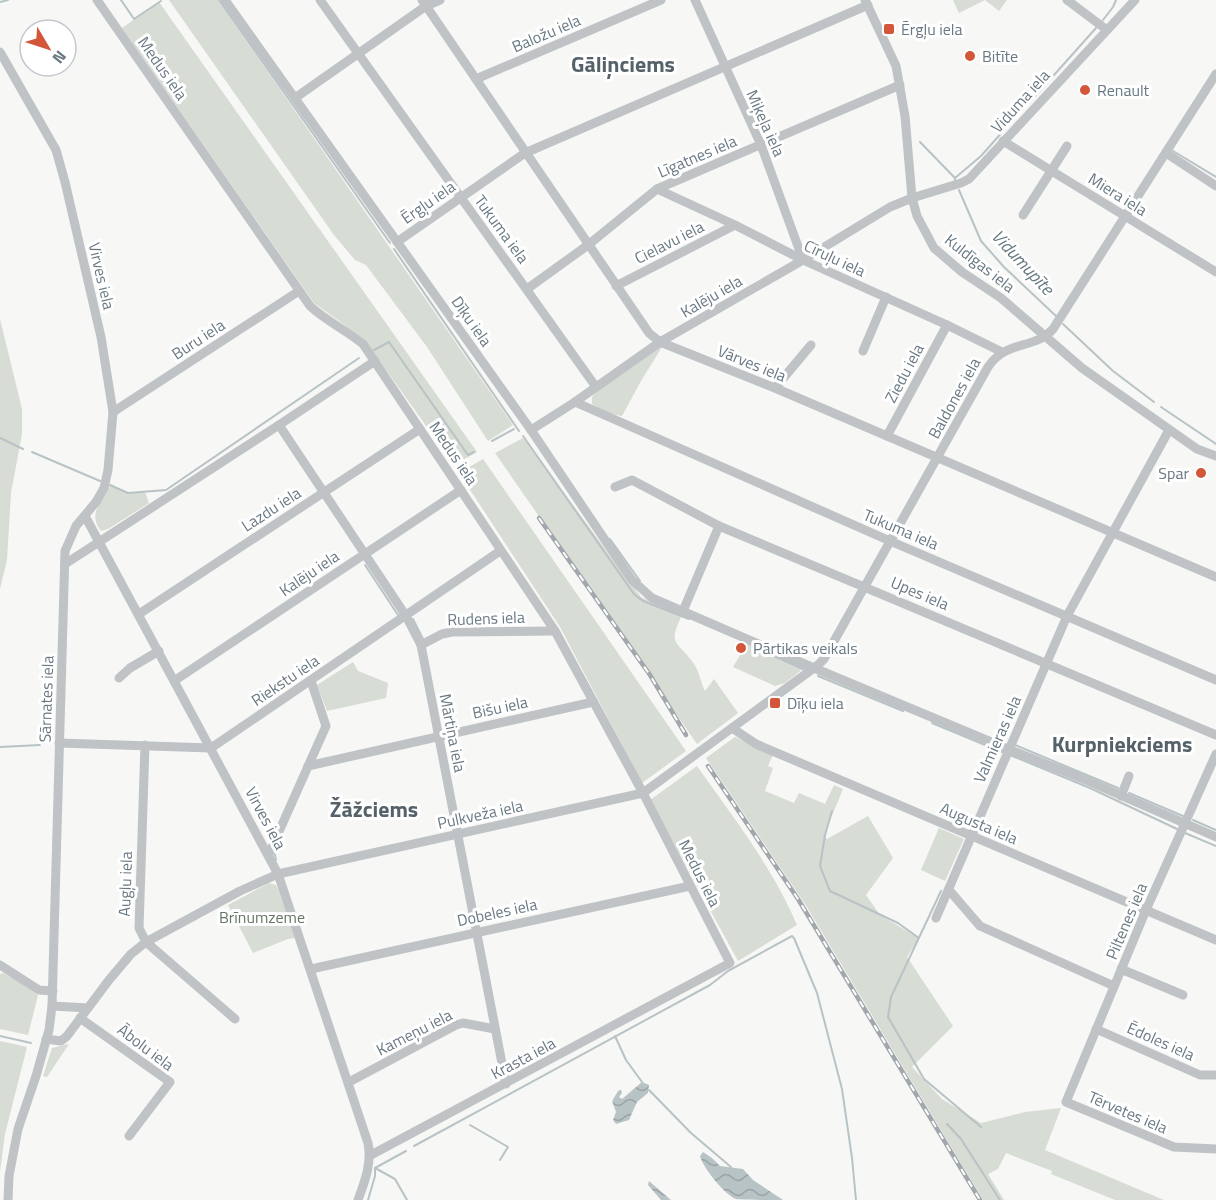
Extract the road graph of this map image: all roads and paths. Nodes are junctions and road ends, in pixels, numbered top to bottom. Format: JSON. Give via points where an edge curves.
{"nodes":[{"id":1,"x":97,"y":0,"type":"edge"},
{"id":2,"x":225,"y":0,"type":"edge"},
{"id":3,"x":320,"y":0,"type":"edge"},
{"id":4,"x":440,"y":0,"type":"edge"},
{"id":5,"x":661,"y":0,"type":"edge"},
{"id":6,"x":695,"y":0,"type":"edge"},
{"id":7,"x":1067,"y":0,"type":"edge"},
{"id":8,"x":1135,"y":0,"type":"edge"},
{"id":9,"x":424,"y":3,"type":"edge"},
{"id":10,"x":867,"y":3,"type":"edge"},
{"id":11,"x":1107,"y":30,"type":"junction"},
{"id":12,"x":0,"y":52,"type":"edge"},
{"id":13,"x":359,"y":53,"type":"junction"},
{"id":14,"x":725,"y":67,"type":"junction"},
{"id":15,"x":1216,"y":74,"type":"edge"},
{"id":16,"x":476,"y":79,"type":"junction"},
{"id":17,"x":900,"y":85,"type":"junction"},
{"id":18,"x":295,"y":98,"type":"junction"},
{"id":19,"x":1004,"y":141,"type":"junction"},
{"id":20,"x":761,"y":145,"type":"junction"},
{"id":21,"x":1067,"y":146,"type":"dead end"},
{"id":22,"x":525,"y":153,"type":"junction"},
{"id":23,"x":1166,"y":153,"type":"junction"},
{"id":24,"x":1052,"y":171,"type":"junction"},
{"id":25,"x":1216,"y":186,"type":"edge"},
{"id":26,"x":657,"y":189,"type":"junction"},
{"id":27,"x":461,"y":197,"type":"junction"},
{"id":28,"x":912,"y":198,"type":"junction"},
{"id":29,"x":1023,"y":215,"type":"dead end"},
{"id":30,"x":1125,"y":216,"type":"junction"},
{"id":31,"x":735,"y":225,"type":"junction"},
{"id":32,"x":397,"y":242,"type":"junction"},
{"id":33,"x":588,"y":245,"type":"junction"},
{"id":34,"x":803,"y":260,"type":"junction"},
{"id":35,"x":1216,"y":272,"type":"edge"},
{"id":36,"x":616,"y":286,"type":"junction"},
{"id":37,"x":527,"y":289,"type":"junction"},
{"id":38,"x":299,"y":291,"type":"junction"},
{"id":39,"x":886,"y":297,"type":"junction"},
{"id":40,"x":947,"y":325,"type":"junction"},
{"id":41,"x":1046,"y":338,"type":"junction"},
{"id":42,"x":660,"y":342,"type":"junction"},
{"id":43,"x":811,"y":345,"type":"dead end"},
{"id":44,"x":863,"y":351,"type":"dead end"},
{"id":45,"x":1002,"y":352,"type":"junction"},
{"id":46,"x":375,"y":361,"type":"junction"},
{"id":47,"x":597,"y":387,"type":"junction"},
{"id":48,"x":775,"y":388,"type":"junction"},
{"id":49,"x":575,"y":402,"type":"junction"},
{"id":50,"x":113,"y":412,"type":"junction"},
{"id":51,"x":279,"y":425,"type":"junction"},
{"id":52,"x":420,"y":429,"type":"junction"},
{"id":53,"x":531,"y":430,"type":"junction"},
{"id":54,"x":1169,"y":430,"type":"junction"},
{"id":55,"x":887,"y":436,"type":"junction"},
{"id":56,"x":1216,"y":456,"type":"edge"},
{"id":57,"x":938,"y":458,"type":"junction"},
{"id":58,"x":615,"y":487,"type":"dead end"},
{"id":59,"x":461,"y":490,"type":"junction"},
{"id":60,"x":324,"y":493,"type":"junction"},
{"id":61,"x":85,"y":516,"type":"junction"},
{"id":62,"x":719,"y":526,"type":"junction"},
{"id":63,"x":1112,"y":532,"type":"junction"},
{"id":64,"x":890,"y":541,"type":"junction"},
{"id":65,"x":100,"y":542,"type":"junction"},
{"id":66,"x":500,"y":551,"type":"junction"},
{"id":67,"x":365,"y":554,"type":"junction"},
{"id":68,"x":65,"y":564,"type":"junction"},
{"id":69,"x":1216,"y":577,"type":"edge"},
{"id":70,"x":864,"y":586,"type":"junction"},
{"id":71,"x":683,"y":610,"type":"junction"},
{"id":72,"x":139,"y":614,"type":"junction"},
{"id":73,"x":406,"y":616,"type":"junction"},
{"id":74,"x":1067,"y":616,"type":"junction"},
{"id":75,"x":555,"y":630,"type":"junction"},
{"id":76,"x":421,"y":645,"type":"junction"},
{"id":77,"x":159,"y":651,"type":"junction"},
{"id":78,"x":1046,"y":663,"type":"junction"},
{"id":79,"x":814,"y":668,"type":"junction"},
{"id":80,"x":119,"y":678,"type":"dead end"},
{"id":81,"x":1216,"y":680,"type":"edge"},
{"id":82,"x":174,"y":681,"type":"junction"},
{"id":83,"x":310,"y":681,"type":"junction"},
{"id":84,"x":593,"y":702,"type":"junction"},
{"id":85,"x":732,"y":728,"type":"junction"},
{"id":86,"x":1216,"y":735,"type":"edge"},
{"id":87,"x":439,"y":736,"type":"junction"},
{"id":88,"x":59,"y":743,"type":"junction"},
{"id":89,"x":145,"y":745,"type":"junction"},
{"id":90,"x":211,"y":748,"type":"junction"},
{"id":91,"x":1008,"y":749,"type":"junction"},
{"id":92,"x":1216,"y":754,"type":"edge"},
{"id":93,"x":308,"y":766,"type":"junction"},
{"id":94,"x":1129,"y":777,"type":"dead end"},
{"id":95,"x":643,"y":793,"type":"junction"},
{"id":96,"x":1121,"y":796,"type":"junction"},
{"id":97,"x":1185,"y":824,"type":"junction"},
{"id":98,"x":456,"y":835,"type":"junction"},
{"id":99,"x":971,"y":836,"type":"junction"},
{"id":100,"x":1216,"y":837,"type":"edge"},
{"id":101,"x":269,"y":854,"type":"junction"},
{"id":102,"x":278,"y":874,"type":"junction"},
{"id":103,"x":690,"y":886,"type":"junction"},
{"id":104,"x":949,"y":890,"type":"junction"},
{"id":105,"x":1146,"y":910,"type":"junction"},
{"id":106,"x":936,"y":918,"type":"dead end"},
{"id":107,"x":476,"y":932,"type":"junction"},
{"id":108,"x":1216,"y":940,"type":"edge"},
{"id":109,"x":146,"y":942,"type":"junction"},
{"id":110,"x":730,"y":963,"type":"joint"},
{"id":111,"x":0,"y":965,"type":"edge"},
{"id":112,"x":311,"y":969,"type":"junction"},
{"id":113,"x":1121,"y":969,"type":"junction"},
{"id":114,"x":1114,"y":986,"type":"junction"},
{"id":115,"x":53,"y":991,"type":"junction"},
{"id":116,"x":1183,"y":995,"type":"dead end"},
{"id":117,"x":52,"y":1006,"type":"junction"},
{"id":118,"x":88,"y":1008,"type":"junction"},
{"id":119,"x":81,"y":1018,"type":"junction"},
{"id":120,"x":235,"y":1018,"type":"dead end"},
{"id":121,"x":495,"y":1029,"type":"junction"},
{"id":122,"x":1096,"y":1029,"type":"junction"},
{"id":123,"x":46,"y":1039,"type":"junction"},
{"id":124,"x":1216,"y":1075,"type":"edge"},
{"id":125,"x":350,"y":1082,"type":"junction"},
{"id":126,"x":506,"y":1084,"type":"junction"},
{"id":127,"x":1066,"y":1102,"type":"joint"},
{"id":128,"x":129,"y":1136,"type":"dead end"},
{"id":129,"x":1216,"y":1149,"type":"edge"},
{"id":130,"x":371,"y":1155,"type":"junction"},
{"id":131,"x":8,"y":1200,"type":"edge"},
{"id":132,"x":358,"y":1200,"type":"edge"}],
"edges":[{"from":1,"to":38,"type":"street","name":"Medus iela"},
{"from":2,"to":18,"type":"street","name":"Dīķu iela"},
{"from":3,"to":13,"type":"street","name":"Tukuma iela"},
{"from":4,"to":9,"type":"street"},
{"from":5,"to":16,"type":"street","name":"Baložu iela"},
{"from":6,"to":14,"type":"street","name":"Miķeļa iela"},
{"from":7,"to":11,"type":"street"},
{"from":8,"to":11,"type":"street","name":"Viduma iela"},
{"from":9,"to":13,"type":"street"},
{"from":9,"to":16,"type":"street","name":"Vārves iela"},
{"from":10,"to":14,"type":"street","name":"Ērgļu iela"},
{"from":10,"to":17,"type":"street","name":"Kuldīgas iela","via":[[896,66]]},
{"from":11,"to":19,"type":"street","name":"Viduma iela"},
{"from":12,"to":50,"type":"street","name":"Virves iela","via":[[56,150],[100,337]]},
{"from":13,"to":18,"type":"street"},
{"from":13,"to":27,"type":"street","name":"Tukuma iela"},
{"from":14,"to":20,"type":"street","name":"Miķeļa iela"},
{"from":14,"to":22,"type":"street","name":"Ērgļu iela"},
{"from":15,"to":23,"type":"street"},
{"from":16,"to":22,"type":"street","name":"Vārves iela"},
{"from":17,"to":20,"type":"street","name":"Līgatnes iela"},
{"from":17,"to":28,"type":"street","name":"Kuldīgas iela"},
{"from":18,"to":32,"type":"street","name":"Dīķu iela"},
{"from":19,"to":24,"type":"street","name":"Miera iela"},
{"from":19,"to":28,"type":"street","name":"Viduma iela","via":[[969,179]]},
{"from":20,"to":26,"type":"street","name":"Līgatnes iela"},
{"from":20,"to":34,"type":"street","name":"Miķeļa iela"},
{"from":21,"to":24,"type":"street"},
{"from":22,"to":27,"type":"street","name":"Ērgļu iela"},
{"from":22,"to":33,"type":"street","name":"Vārves iela"},
{"from":23,"to":25,"type":"street"},
{"from":23,"to":30,"type":"street"},
{"from":24,"to":29,"type":"street"},
{"from":24,"to":30,"type":"street","name":"Miera iela"},
{"from":26,"to":31,"type":"street","name":"Cīruļu iela"},
{"from":26,"to":33,"type":"street","name":"Līgatnes iela"},
{"from":27,"to":32,"type":"street","name":"Ērgļu iela"},
{"from":27,"to":37,"type":"street","name":"Tukuma iela"},
{"from":28,"to":34,"type":"street","name":"Kalēju iela","via":[[890,207]]},
{"from":28,"to":41,"type":"street","name":"Kuldīgas iela","via":[[934,248]]},
{"from":30,"to":35,"type":"street","name":"Miera iela"},
{"from":30,"to":41,"type":"street"},
{"from":31,"to":34,"type":"street","name":"Cīruļu iela"},
{"from":31,"to":36,"type":"street","name":"Cielavu iela"},
{"from":32,"to":53,"type":"street","name":"Dīķu iela"},
{"from":33,"to":36,"type":"street","name":"Vārves iela"},
{"from":33,"to":37,"type":"street","name":"Līgatnes iela"},
{"from":34,"to":39,"type":"street","name":"Cīruļu iela"},
{"from":34,"to":42,"type":"street","name":"Kalēju iela"},
{"from":36,"to":42,"type":"street","name":"Vārves iela","via":[[649,333]]},
{"from":37,"to":47,"type":"street","name":"Tukuma iela"},
{"from":38,"to":46,"type":"street","name":"Medus iela","via":[[316,312],[363,344]]},
{"from":38,"to":50,"type":"street","name":"Buru iela"},
{"from":39,"to":40,"type":"street","name":"Cīruļu iela"},
{"from":39,"to":44,"type":"street"},
{"from":40,"to":45,"type":"street","name":"Cīruļu iela"},
{"from":40,"to":55,"type":"street","name":"Ziedu iela"},
{"from":41,"to":45,"type":"street","name":"Baldones iela"},
{"from":41,"to":54,"type":"street","name":"Kuldīgas iela"},
{"from":42,"to":47,"type":"street","name":"Kalēju iela"},
{"from":42,"to":48,"type":"street","name":"Vārves iela"},
{"from":43,"to":48,"type":"street"},
{"from":45,"to":57,"type":"street","name":"Baldones iela","via":[[988,367]]},
{"from":46,"to":51,"type":"street"},
{"from":46,"to":52,"type":"street","name":"Medus iela"},
{"from":47,"to":49,"type":"street","name":"Kalēju iela"},
{"from":48,"to":55,"type":"street","name":"Vārves iela"},
{"from":49,"to":53,"type":"street","name":"Kalēju iela"},
{"from":49,"to":64,"type":"street","name":"Tukuma iela"},
{"from":50,"to":61,"type":"street","name":"Virves iela","via":[[104,488]]},
{"from":51,"to":60,"type":"street","name":"Mārtiņa iela"},
{"from":51,"to":65,"type":"street"},
{"from":52,"to":59,"type":"street","name":"Medus iela"},
{"from":52,"to":60,"type":"street","name":"Lazdu iela"},
{"from":53,"to":71,"type":"street","name":"Dīķu iela","via":[[632,580],[652,598]]},
{"from":54,"to":56,"type":"street","name":"Kuldīgas iela","via":[[1197,449]]},
{"from":54,"to":63,"type":"street","name":"Valmieras iela"},
{"from":55,"to":57,"type":"street","name":"Vārves iela"},
{"from":57,"to":63,"type":"street","name":"Vārves iela"},
{"from":57,"to":64,"type":"street","name":"Baldones iela"},
{"from":58,"to":62,"type":"street","name":"Upes iela","via":[[632,480]]},
{"from":59,"to":66,"type":"street","name":"Medus iela"},
{"from":59,"to":67,"type":"street","name":"Kalēju iela"},
{"from":60,"to":67,"type":"street","name":"Mārtiņa iela"},
{"from":60,"to":72,"type":"street","name":"Lazdu iela"},
{"from":61,"to":65,"type":"street","name":"Virves iela"},
{"from":61,"to":68,"type":"street","name":"Virves iela","via":[[69,540]]},
{"from":62,"to":70,"type":"street","name":"Upes iela"},
{"from":62,"to":71,"type":"street"},
{"from":63,"to":69,"type":"street","name":"Vārves iela"},
{"from":63,"to":74,"type":"street","name":"Valmieras iela"},
{"from":64,"to":70,"type":"street","name":"Baldones iela"},
{"from":64,"to":74,"type":"street","name":"Tukuma iela"},
{"from":65,"to":68,"type":"street"},
{"from":65,"to":72,"type":"street","name":"Virves iela"},
{"from":66,"to":73,"type":"street","name":"Riekstu iela"},
{"from":66,"to":75,"type":"street","name":"Medus iela"},
{"from":67,"to":73,"type":"street","name":"Mārtiņa iela"},
{"from":67,"to":82,"type":"street","name":"Kalēju iela"},
{"from":68,"to":88,"type":"street","name":"Sārnates iela"},
{"from":70,"to":78,"type":"street","name":"Upes iela"},
{"from":70,"to":79,"type":"street","name":"Baldones iela","via":[[824,659]]},
{"from":71,"to":79,"type":"street","name":"Dīķu iela"},
{"from":72,"to":77,"type":"street","name":"Virves iela"},
{"from":73,"to":76,"type":"street","name":"Mārtiņa iela"},
{"from":73,"to":83,"type":"street","name":"Riekstu iela"},
{"from":74,"to":78,"type":"street","name":"Valmieras iela"},
{"from":74,"to":81,"type":"street","name":"Tukuma iela"},
{"from":75,"to":76,"type":"street","name":"Rudens iela","via":[[452,632]]},
{"from":75,"to":84,"type":"street","name":"Medus iela"},
{"from":76,"to":87,"type":"street","name":"Mārtiņa iela"},
{"from":77,"to":80,"type":"street"},
{"from":77,"to":82,"type":"street","name":"Virves iela"},
{"from":78,"to":86,"type":"street","name":"Upes iela"},
{"from":78,"to":91,"type":"street","name":"Valmieras iela"},
{"from":79,"to":85,"type":"street","name":"Pulkveža iela"},
{"from":79,"to":91,"type":"street","name":"Dīķu iela"},
{"from":82,"to":90,"type":"street","name":"Virves iela"},
{"from":83,"to":90,"type":"street","name":"Riekstu iela"},
{"from":83,"to":93,"type":"street","via":[[326,726]]},
{"from":84,"to":87,"type":"street","name":"Bišu iela"},
{"from":84,"to":95,"type":"street","name":"Medus iela"},
{"from":85,"to":95,"type":"street","name":"Pulkveža iela"},
{"from":85,"to":99,"type":"street","name":"Augusta iela","via":[[756,744]]},
{"from":87,"to":93,"type":"street","name":"Bišu iela"},
{"from":87,"to":98,"type":"street","name":"Mārtiņa iela"},
{"from":88,"to":89,"type":"street"},
{"from":88,"to":115,"type":"street","name":"Sārnates iela"},
{"from":89,"to":90,"type":"street"},
{"from":89,"to":109,"type":"street","name":"Augļu iela","via":[[139,928]]},
{"from":90,"to":101,"type":"street","name":"Virves iela"},
{"from":91,"to":96,"type":"street","name":"Dīķu iela"},
{"from":91,"to":99,"type":"street","name":"Valmieras iela"},
{"from":92,"to":97,"type":"street","name":"Piltenes iela"},
{"from":93,"to":101,"type":"street"},
{"from":94,"to":96,"type":"street"},
{"from":95,"to":98,"type":"street","name":"Pulkveža iela"},
{"from":95,"to":103,"type":"street","name":"Medus iela"},
{"from":96,"to":97,"type":"street","name":"Dīķu iela"},
{"from":97,"to":100,"type":"street","name":"Dīķu iela"},
{"from":97,"to":105,"type":"street","name":"Piltenes iela"},
{"from":98,"to":102,"type":"street","name":"Pulkveža iela"},
{"from":98,"to":107,"type":"street","name":"Mārtiņa iela"},
{"from":99,"to":104,"type":"street","name":"Valmieras iela"},
{"from":99,"to":105,"type":"street","name":"Augusta iela"},
{"from":101,"to":102,"type":"street","name":"Virves iela"},
{"from":102,"to":109,"type":"street","name":"Pulkveža iela"},
{"from":102,"to":112,"type":"street","name":"Virves iela"},
{"from":103,"to":107,"type":"street","name":"Dobeles iela"},
{"from":103,"to":110,"type":"street","name":"Medus iela"},
{"from":104,"to":106,"type":"street","name":"Valmieras iela"},
{"from":104,"to":114,"type":"street","via":[[980,926]]},
{"from":105,"to":108,"type":"street","name":"Augusta iela"},
{"from":105,"to":113,"type":"street","name":"Piltenes iela"},
{"from":107,"to":112,"type":"street","name":"Dobeles iela"},
{"from":107,"to":121,"type":"street","name":"Mārtiņa iela"},
{"from":109,"to":118,"type":"street","name":"Pulkveža iela","via":[[131,954]]},
{"from":109,"to":120,"type":"street"},
{"from":110,"to":126,"type":"street","name":"Krasta iela"},
{"from":111,"to":115,"type":"street","via":[[39,990]]},
{"from":112,"to":125,"type":"street","name":"Virves iela"},
{"from":113,"to":114,"type":"street","name":"Piltenes iela"},
{"from":113,"to":116,"type":"street"},
{"from":114,"to":122,"type":"street","name":"Piltenes iela"},
{"from":115,"to":117,"type":"street","name":"Sārnates iela"},
{"from":117,"to":118,"type":"street"},
{"from":117,"to":123,"type":"street","name":"Sārnates iela"},
{"from":118,"to":119,"type":"street","name":"Pulkveža iela"},
{"from":119,"to":123,"type":"street","name":"Pulkveža iela","via":[[61,1041]]},
{"from":119,"to":128,"type":"street","name":"Ābolu iela","via":[[170,1082]]},
{"from":121,"to":125,"type":"street","name":"Kameņu iela","via":[[463,1023]]},
{"from":121,"to":126,"type":"street","name":"Mārtiņa iela"},
{"from":122,"to":124,"type":"street","name":"Ēdoles iela","via":[[1200,1075]]},
{"from":122,"to":127,"type":"street","name":"Piltenes iela"},
{"from":123,"to":131,"type":"street","name":"Sārnates iela","via":[[18,1130]]},
{"from":125,"to":130,"type":"street","name":"Virves iela"},
{"from":126,"to":130,"type":"street","name":"Krasta iela"},
{"from":127,"to":129,"type":"street","name":"Tērvetes iela","via":[[1174,1147]]},
{"from":130,"to":132,"type":"street"}]}
